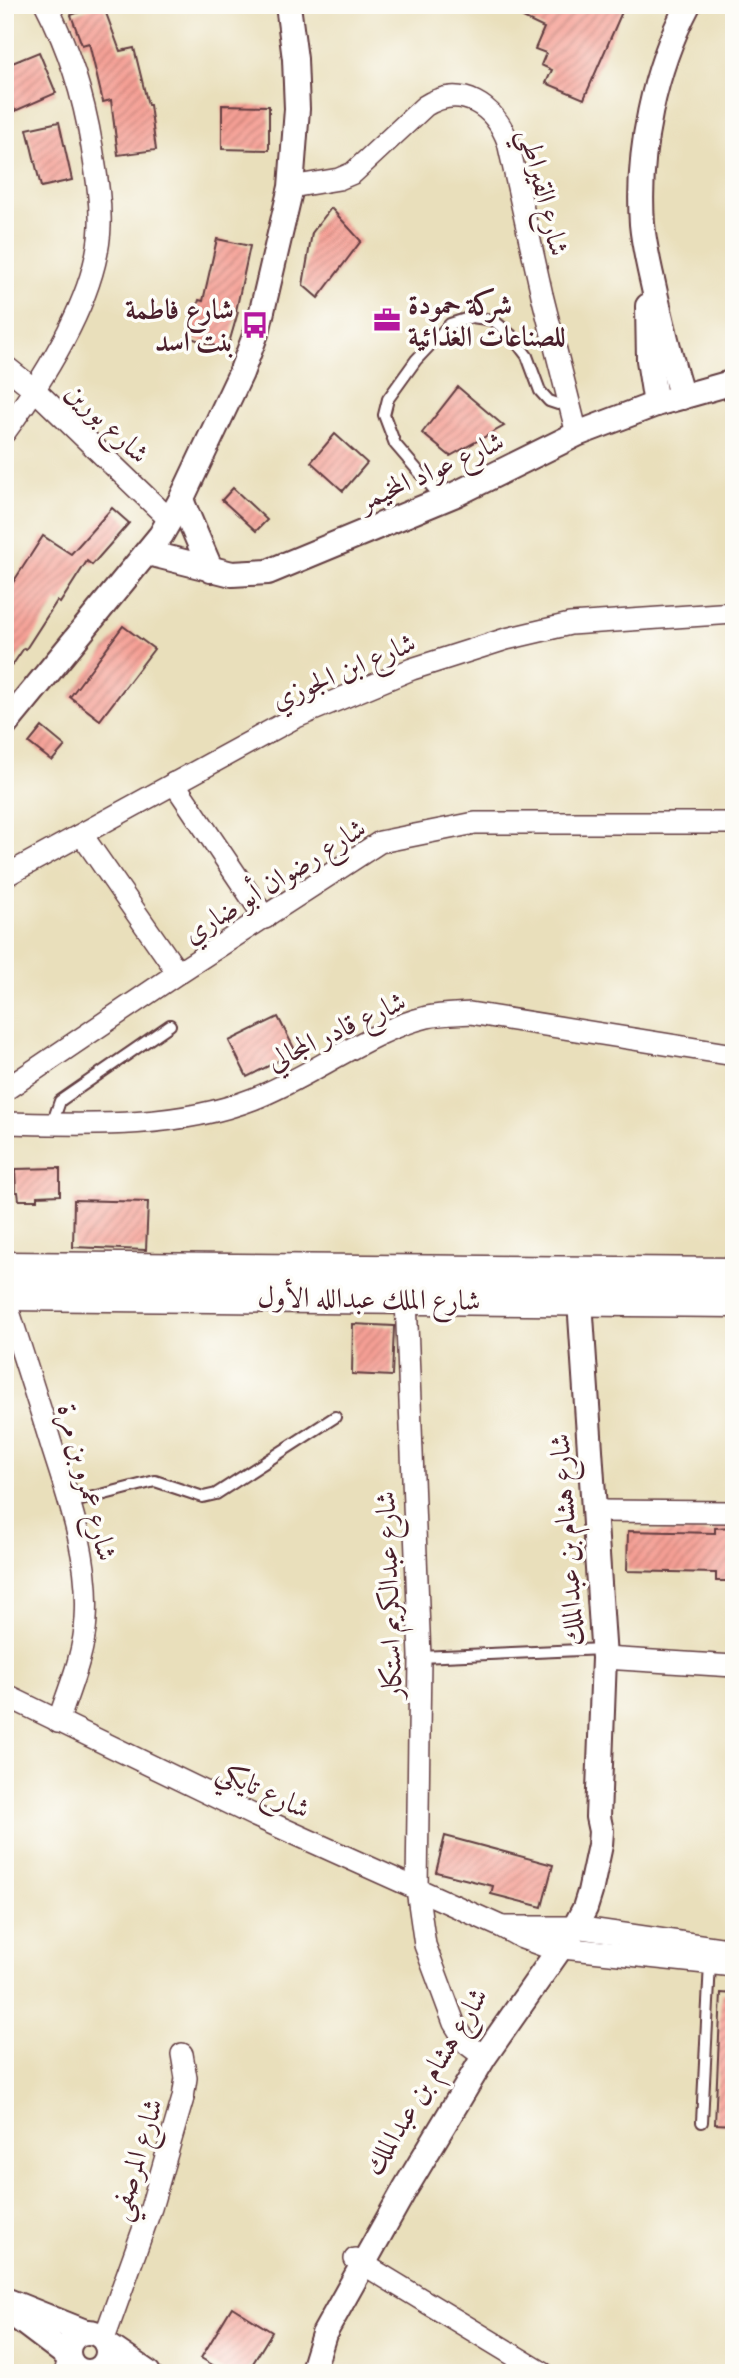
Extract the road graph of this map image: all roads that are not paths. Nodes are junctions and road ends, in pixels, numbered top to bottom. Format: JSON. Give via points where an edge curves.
{"nodes":[{"id":1,"x":46,"y":5,"type":"edge"},
{"id":2,"x":288,"y":5,"type":"edge"},
{"id":3,"x":688,"y":5,"type":"edge"},
{"id":4,"x":291,"y":187,"type":"junction"},
{"id":5,"x":647,"y":253,"type":"junction"},
{"id":6,"x":5,"y":366,"type":"edge"},
{"id":7,"x":734,"y":382,"type":"edge"},
{"id":8,"x":36,"y":390,"type":"junction"},
{"id":9,"x":682,"y":397,"type":"junction"},
{"id":10,"x":569,"y":401,"type":"junction"},
{"id":11,"x":656,"y":404,"type":"junction"},
{"id":12,"x":5,"y":432,"type":"edge"},
{"id":13,"x":577,"y":434,"type":"junction"},
{"id":14,"x":443,"y":500,"type":"junction"},
{"id":15,"x":175,"y":510,"type":"junction"},
{"id":16,"x":148,"y":553,"type":"junction"},
{"id":17,"x":211,"y":570,"type":"junction"},
{"id":18,"x":734,"y":613,"type":"edge"},
{"id":19,"x":5,"y":725,"type":"edge"},
{"id":20,"x":174,"y":783,"type":"junction"},
{"id":21,"x":734,"y":823,"type":"edge"},
{"id":22,"x":82,"y":835,"type":"junction"},
{"id":23,"x":5,"y":876,"type":"edge"},
{"id":24,"x":265,"y":918,"type":"junction"},
{"id":25,"x":178,"y":973,"type":"junction"},
{"id":26,"x":170,"y":1025,"type":"dead end"},
{"id":27,"x":734,"y":1055,"type":"edge"},
{"id":28,"x":5,"y":1090,"type":"edge"},
{"id":29,"x":5,"y":1123,"type":"edge"},
{"id":30,"x":52,"y":1124,"type":"junction"},
{"id":31,"x":5,"y":1268,"type":"edge"},
{"id":32,"x":734,"y":1274,"type":"edge"},
{"id":33,"x":5,"y":1294,"type":"edge"},
{"id":34,"x":5,"y":1299,"type":"edge"},
{"id":35,"x":406,"y":1299,"type":"junction"},
{"id":36,"x":580,"y":1301,"type":"junction"},
{"id":37,"x":734,"y":1301,"type":"edge"},
{"id":38,"x":335,"y":1417,"type":"dead end"},
{"id":39,"x":70,"y":1503,"type":"junction"},
{"id":40,"x":594,"y":1511,"type":"junction"},
{"id":41,"x":734,"y":1512,"type":"edge"},
{"id":42,"x":604,"y":1654,"type":"junction"},
{"id":43,"x":420,"y":1657,"type":"junction"},
{"id":44,"x":734,"y":1666,"type":"edge"},
{"id":45,"x":5,"y":1695,"type":"edge"},
{"id":46,"x":58,"y":1722,"type":"junction"},
{"id":47,"x":416,"y":1889,"type":"junction"},
{"id":48,"x":559,"y":1937,"type":"junction"},
{"id":49,"x":734,"y":1950,"type":"edge"},
{"id":50,"x":710,"y":1963,"type":"junction"},
{"id":51,"x":734,"y":1966,"type":"edge"},
{"id":52,"x":182,"y":2054,"type":"dead end"},
{"id":53,"x":480,"y":2054,"type":"junction"},
{"id":54,"x":702,"y":2122,"type":"dead end"},
{"id":55,"x":360,"y":2262,"type":"junction"},
{"id":56,"x":5,"y":2301,"type":"edge"},
{"id":57,"x":5,"y":2309,"type":"edge"},
{"id":58,"x":97,"y":2337,"type":"junction"},
{"id":59,"x":83,"y":2368,"type":"edge"},
{"id":60,"x":148,"y":2373,"type":"edge"},
{"id":61,"x":293,"y":2373,"type":"edge"},
{"id":62,"x":312,"y":2373,"type":"edge"},
{"id":63,"x":543,"y":2373,"type":"edge"}],
"edges":[{"from":1,"to":8,"type":"street","via":[[84,103],[100,229],[96,260],[81,304]]},
{"from":2,"to":4,"type":"street","via":[[297,109]]},
{"from":3,"to":5,"type":"street","via":[[666,53],[650,114],[643,170],[642,223]]},
{"from":4,"to":10,"type":"street","name":"شارع القيراطي","via":[[353,173],[438,98],[465,98],[481,105],[494,116],[508,142]]},
{"from":4,"to":15,"type":"street","via":[[252,348]]},
{"from":5,"to":9,"type":"street"},
{"from":5,"to":11,"type":"street","via":[[649,360]]},
{"from":6,"to":8,"type":"street","name":"شارع بورين"},
{"from":7,"to":9,"type":"street","name":"شارع عواد المخيمر"},
{"from":8,"to":12,"type":"street"},
{"from":8,"to":15,"type":"street","name":"شارع بورين"},
{"from":9,"to":11,"type":"street","name":"شارع عواد المخيمر"},
{"from":10,"to":13,"type":"street","name":"شارع القيراطي"},
{"from":10,"to":14,"type":"lane","via":[[549,401],[540,391],[527,356],[493,320],[472,317],[450,324],[388,399],[384,415],[395,444]]},
{"from":11,"to":13,"type":"street","name":"شارع عواد المخيمر"},
{"from":13,"to":14,"type":"street","name":"شارع عواد المخيمر"},
{"from":14,"to":17,"type":"street","name":"شارع عواد المخيمر","via":[[268,572]]},
{"from":15,"to":16,"type":"street"},
{"from":15,"to":17,"type":"street"},
{"from":16,"to":17,"type":"street","name":"شارع عواد المخيمر"},
{"from":16,"to":19,"type":"street"},
{"from":18,"to":20,"type":"street","name":"شارع ابن الجوزي","via":[[570,624],[506,639],[412,669],[294,718]]},
{"from":20,"to":22,"type":"street","name":"شارع ابن الجوزي"},
{"from":20,"to":24,"type":"street"},
{"from":21,"to":24,"type":"street","name":"شارع رضوان أبو ضاري","via":[[475,823],[380,842]]},
{"from":22,"to":23,"type":"street","name":"شارع ابن الجوزي"},
{"from":22,"to":25,"type":"street"},
{"from":24,"to":25,"type":"street","name":"شارع رضوان أبو ضاري"},
{"from":25,"to":28,"type":"street","name":"شارع رضوان أبو ضاري"},
{"from":26,"to":30,"type":"lane","via":[[60,1101]]},
{"from":27,"to":30,"type":"street","name":"شارع قادر المجالي","via":[[470,1013],[449,1014],[388,1032],[256,1098],[219,1111],[133,1122]]},
{"from":29,"to":30,"type":"street","name":"شارع قادر المجالي"},
{"from":31,"to":32,"type":"main road","name":"شارع الملك عبدالله الأول"},
{"from":33,"to":35,"type":"main road","name":"شارع الملك عبدالله الأول"},
{"from":34,"to":39,"type":"street","name":"شارع عمرو بن مرة"},
{"from":35,"to":36,"type":"main road","name":"شارع الملك عبدالله الأول"},
{"from":35,"to":43,"type":"street","name":"شارع عبدالكريم استكار"},
{"from":36,"to":37,"type":"main road","name":"شارع الملك عبدالله الأول"},
{"from":36,"to":40,"type":"street","name":"شارع هشام بن عبدالملك"},
{"from":38,"to":39,"type":"lane","via":[[216,1494],[203,1497],[155,1480]]},
{"from":39,"to":46,"type":"street","name":"شارع عمرو بن مرة","via":[[85,1570],[86,1621],[83,1646]]},
{"from":40,"to":41,"type":"street"},
{"from":40,"to":42,"type":"street","name":"شارع هشام بن عبدالملك"},
{"from":42,"to":43,"type":"lane"},
{"from":42,"to":44,"type":"street"},
{"from":42,"to":48,"type":"street","name":"شارع هشام بن عبدالملك","via":[[600,1845],[590,1892]]},
{"from":43,"to":47,"type":"street","name":"شارع عبدالكريم استكار"},
{"from":45,"to":46,"type":"street","name":"شارع تايكي"},
{"from":46,"to":47,"type":"street","name":"شارع تايكي"},
{"from":47,"to":48,"type":"street","name":"شارع تايكي","via":[[502,1927]]},
{"from":47,"to":53,"type":"street","name":"شارع عبدالكريم استكار","via":[[425,1945],[454,2023]]},
{"from":48,"to":49,"type":"street"},
{"from":48,"to":50,"type":"street"},
{"from":48,"to":53,"type":"street","name":"شارع هشام بن عبدالملك"},
{"from":50,"to":51,"type":"street"},
{"from":50,"to":54,"type":"lane"},
{"from":52,"to":58,"type":"street","name":"شارع المرصفي","via":[[183,2098],[151,2208]]},
{"from":53,"to":55,"type":"street","name":"شارع هشام بن عبدالملك"},
{"from":55,"to":61,"type":"street","name":"شارع هشام بن عبدالملك"},
{"from":55,"to":62,"type":"street","name":"شارع هشام بن عبدالملك","via":[[324,2334]]},
{"from":55,"to":63,"type":"street"},
{"from":56,"to":58,"type":"street"},
{"from":57,"to":59,"type":"street"},
{"from":58,"to":59,"type":"street","via":[[107,2359]]},
{"from":58,"to":59,"type":"street","via":[[75,2336],[69,2344]]},
{"from":58,"to":60,"type":"street"}]}
